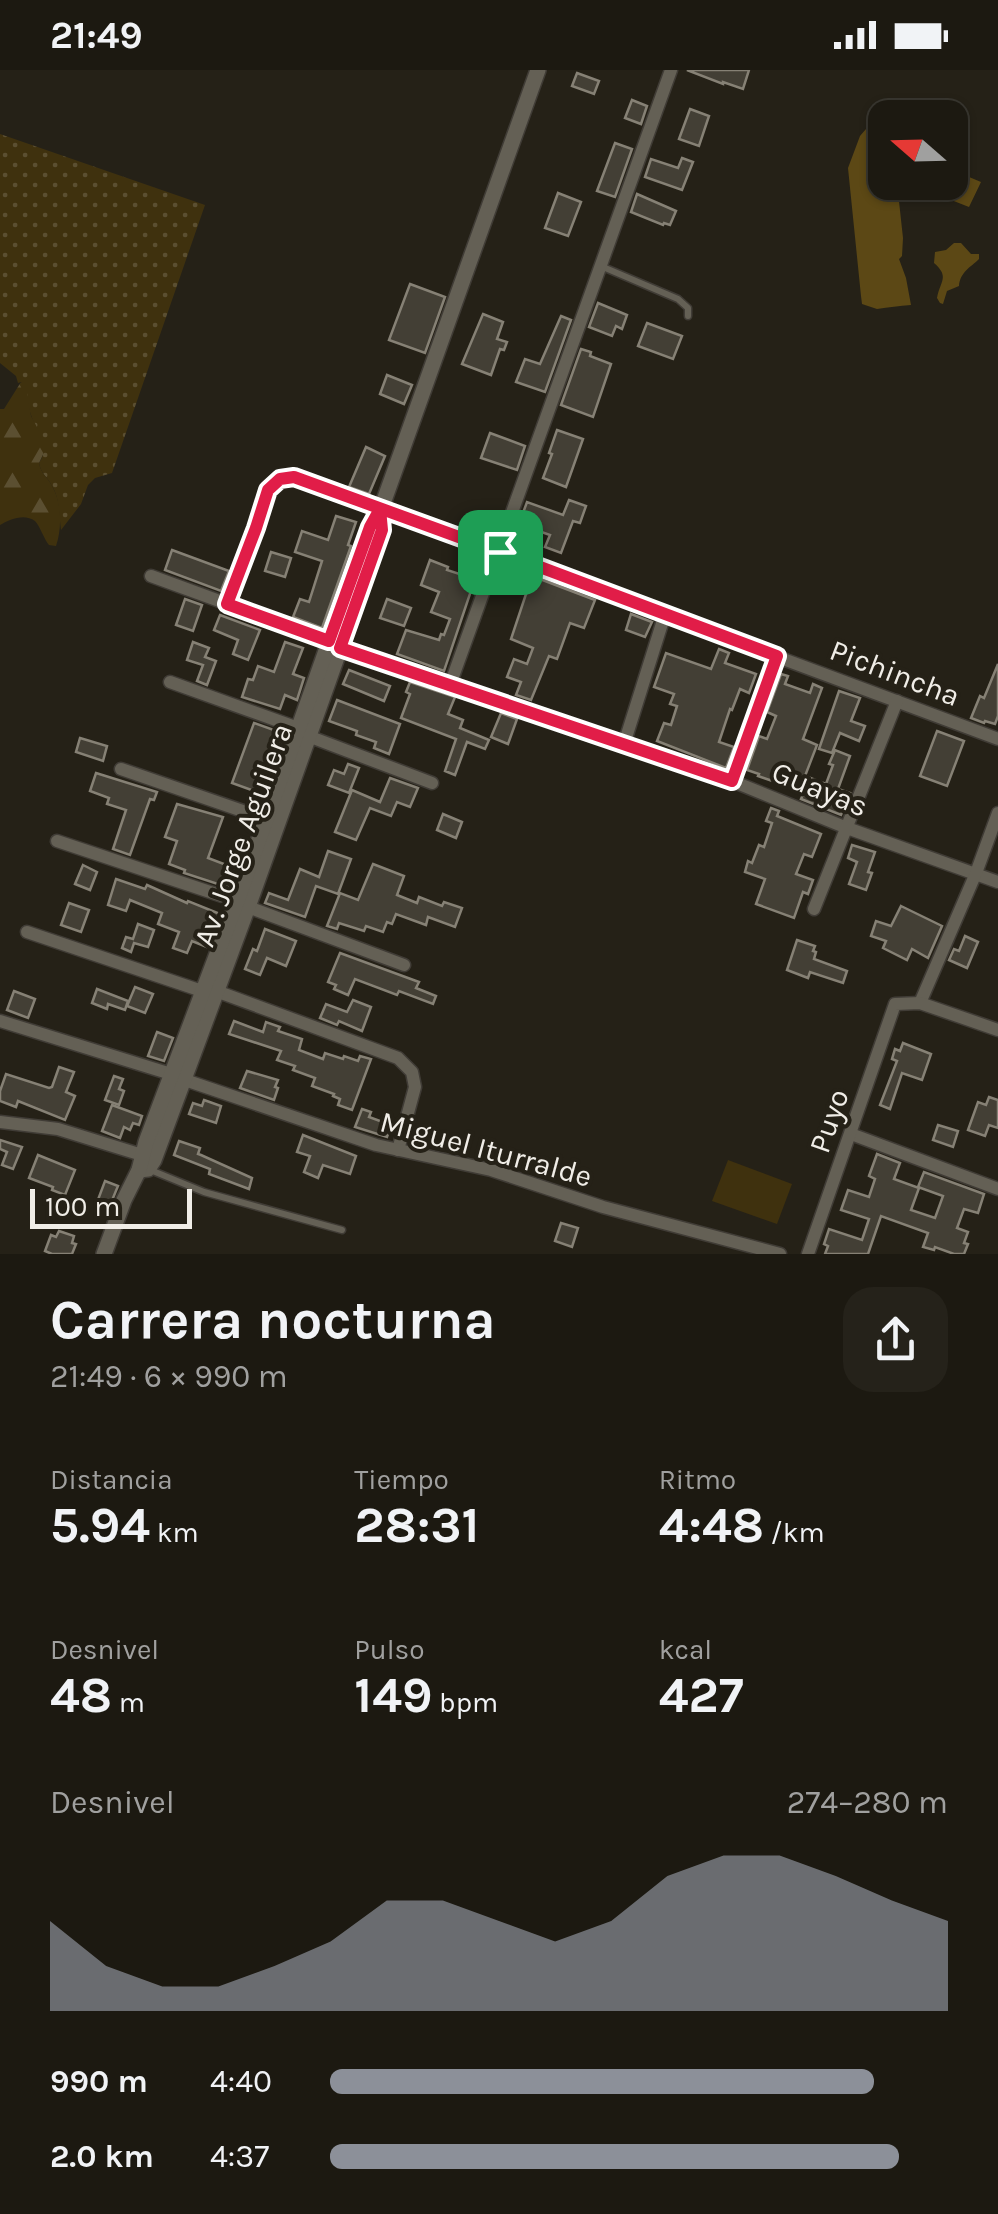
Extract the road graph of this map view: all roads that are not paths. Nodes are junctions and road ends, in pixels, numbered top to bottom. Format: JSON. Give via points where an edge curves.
{"nodes":[{"id":1,"x":538,"y":70,"type":"edge"},
{"id":2,"x":671,"y":70,"type":"edge"},
{"id":3,"x":601,"y":266,"type":"junction"},
{"id":4,"x":688,"y":316,"type":"dead end"},
{"id":5,"x":380,"y":509,"type":"junction"},
{"id":6,"x":500,"y":552,"type":"junction"},
{"id":7,"x":151,"y":576,"type":"dead end"},
{"id":8,"x":227,"y":604,"type":"junction"},
{"id":9,"x":666,"y":614,"type":"junction"},
{"id":10,"x":334,"y":644,"type":"junction"},
{"id":11,"x":777,"y":656,"type":"junction"},
{"id":12,"x":170,"y":682,"type":"dead end"},
{"id":13,"x":450,"y":686,"type":"junction"},
{"id":14,"x":896,"y":700,"type":"junction"},
{"id":15,"x":303,"y":732,"type":"junction"},
{"id":16,"x":998,"y":739,"type":"edge"},
{"id":17,"x":624,"y":744,"type":"junction"},
{"id":18,"x":121,"y":768,"type":"dead end"},
{"id":19,"x":732,"y":781,"type":"junction"},
{"id":20,"x":432,"y":783,"type":"dead end"},
{"id":21,"x":998,"y":812,"type":"edge"},
{"id":22,"x":266,"y":819,"type":"junction"},
{"id":23,"x":847,"y":828,"type":"junction"},
{"id":24,"x":56,"y":840,"type":"dead end"},
{"id":25,"x":976,"y":873,"type":"junction"},
{"id":26,"x":998,"y":882,"type":"edge"},
{"id":27,"x":243,"y":904,"type":"junction"},
{"id":28,"x":814,"y":910,"type":"dead end"},
{"id":29,"x":27,"y":932,"type":"dead end"},
{"id":30,"x":404,"y":964,"type":"dead end"},
{"id":31,"x":209,"y":991,"type":"junction"},
{"id":32,"x":920,"y":1002,"type":"junction"},
{"id":33,"x":0,"y":1021,"type":"edge"},
{"id":34,"x":998,"y":1030,"type":"edge"},
{"id":35,"x":176,"y":1077,"type":"junction"},
{"id":36,"x":0,"y":1122,"type":"edge"},
{"id":37,"x":851,"y":1134,"type":"junction"},
{"id":38,"x":398,"y":1150,"type":"junction"},
{"id":39,"x":143,"y":1165,"type":"junction"},
{"id":40,"x":998,"y":1188,"type":"edge"},
{"id":41,"x":342,"y":1230,"type":"dead end"},
{"id":42,"x":104,"y":1254,"type":"edge"},
{"id":43,"x":780,"y":1254,"type":"edge"},
{"id":44,"x":808,"y":1254,"type":"edge"}],
"edges":[{"from":1,"to":5,"type":"street","name":"Av. Jorge Aguilera"},
{"from":2,"to":3,"type":"street"},
{"from":3,"to":4,"type":"lane","via":[[678,299]]},
{"from":3,"to":6,"type":"street"},
{"from":5,"to":6,"type":"street","name":"Pichincha"},
{"from":5,"to":8,"type":"street","name":"Pichincha","via":[[294,477],[275,482]]},
{"from":5,"to":10,"type":"street","name":"Av. Jorge Aguilera","via":[[382,530]]},
{"from":6,"to":9,"type":"street","name":"Pichincha"},
{"from":6,"to":13,"type":"street"},
{"from":7,"to":8,"type":"street","name":"Guayas"},
{"from":8,"to":10,"type":"street","name":"Guayas"},
{"from":9,"to":11,"type":"street","name":"Pichincha"},
{"from":9,"to":17,"type":"street"},
{"from":10,"to":13,"type":"street","name":"Guayas"},
{"from":10,"to":15,"type":"street","name":"Av. Jorge Aguilera"},
{"from":11,"to":14,"type":"street","name":"Pichincha"},
{"from":11,"to":19,"type":"street"},
{"from":12,"to":15,"type":"street"},
{"from":13,"to":17,"type":"street","name":"Guayas"},
{"from":14,"to":16,"type":"street","name":"Pichincha"},
{"from":14,"to":23,"type":"street"},
{"from":15,"to":20,"type":"street"},
{"from":15,"to":22,"type":"street","name":"Av. Jorge Aguilera"},
{"from":15,"to":27,"type":"street","name":"Av. Jorge Aguilera"},
{"from":17,"to":19,"type":"street","name":"Guayas"},
{"from":18,"to":22,"type":"street"},
{"from":19,"to":23,"type":"street","name":"Guayas"},
{"from":21,"to":25,"type":"street"},
{"from":22,"to":27,"type":"street","name":"Av. Jorge Aguilera"},
{"from":23,"to":25,"type":"street","name":"Guayas"},
{"from":23,"to":28,"type":"street"},
{"from":24,"to":27,"type":"street"},
{"from":25,"to":26,"type":"street","name":"Guayas"},
{"from":25,"to":32,"type":"street"},
{"from":27,"to":30,"type":"street"},
{"from":27,"to":31,"type":"street","name":"Av. Jorge Aguilera"},
{"from":29,"to":31,"type":"street"},
{"from":31,"to":35,"type":"street","name":"Av. Jorge Aguilera"},
{"from":31,"to":38,"type":"street","via":[[398,1058],[412,1072],[415,1088]]},
{"from":32,"to":34,"type":"street"},
{"from":32,"to":37,"type":"street","name":"Puyo","via":[[895,1004]]},
{"from":33,"to":35,"type":"street","name":"Miguel Iturralde"},
{"from":35,"to":38,"type":"street","name":"Miguel Iturralde"},
{"from":35,"to":39,"type":"street","name":"Av. Jorge Aguilera","via":[[158,1150]]},
{"from":36,"to":39,"type":"street","via":[[58,1129]]},
{"from":37,"to":40,"type":"street"},
{"from":37,"to":44,"type":"street","name":"Puyo"},
{"from":38,"to":43,"type":"street","name":"Miguel Iturralde","via":[[492,1170]]},
{"from":39,"to":41,"type":"lane","via":[[204,1192]]},
{"from":39,"to":42,"type":"street","name":"Av. Jorge Aguilera"}]}
